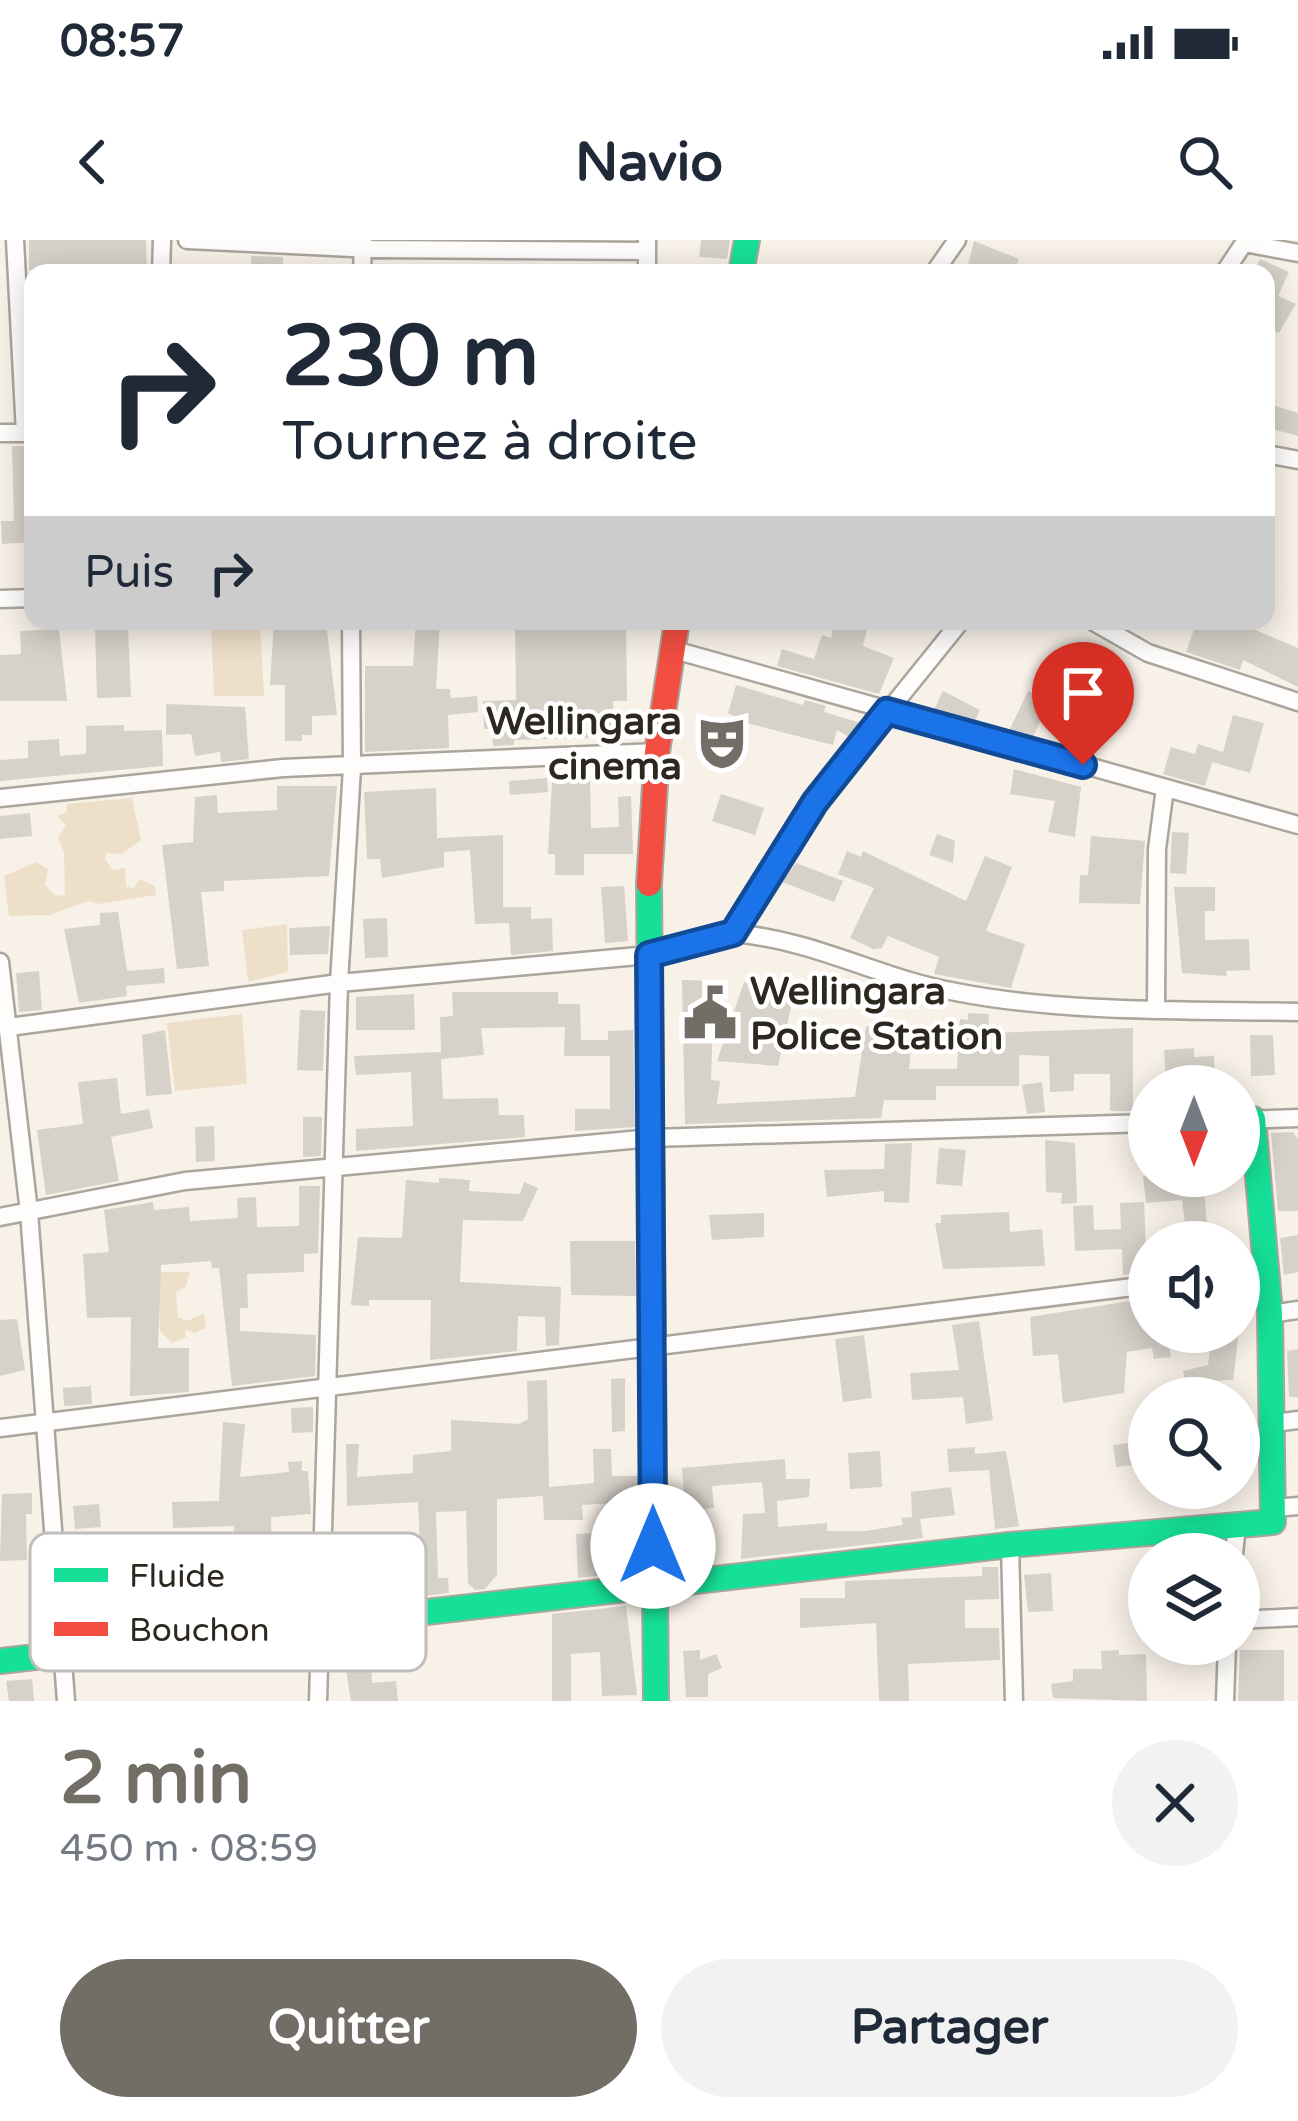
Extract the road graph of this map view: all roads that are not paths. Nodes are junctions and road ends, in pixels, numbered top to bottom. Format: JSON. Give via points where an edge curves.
{"nodes":[{"id":1,"x":15,"y":240,"type":"edge"},
{"id":2,"x":187,"y":240,"type":"edge"},
{"id":3,"x":1245,"y":242,"type":"edge"},
{"id":4,"x":363,"y":244,"type":"edge"},
{"id":5,"x":647,"y":245,"type":"edge"},
{"id":6,"x":1298,"y":253,"type":"edge"},
{"id":7,"x":24,"y":364,"type":"edge"},
{"id":8,"x":351,"y":630,"type":"edge"},
{"id":9,"x":675,"y":630,"type":"edge"},
{"id":10,"x":954,"y":630,"type":"edge"},
{"id":11,"x":1108,"y":630,"type":"edge"},
{"id":12,"x":671,"y":649,"type":"junction"},
{"id":13,"x":1298,"y":702,"type":"edge"},
{"id":14,"x":887,"y":711,"type":"junction"},
{"id":15,"x":657,"y":752,"type":"junction"},
{"id":16,"x":352,"y":768,"type":"junction"},
{"id":17,"x":1165,"y":788,"type":"junction"},
{"id":18,"x":0,"y":798,"type":"edge"},
{"id":19,"x":1298,"y":825,"type":"edge"},
{"id":20,"x":733,"y":933,"type":"junction"},
{"id":21,"x":649,"y":955,"type":"junction"},
{"id":22,"x":0,"y":962,"type":"edge"},
{"id":23,"x":339,"y":983,"type":"junction"},
{"id":24,"x":1156,"y":1010,"type":"junction"},
{"id":25,"x":1298,"y":1012,"type":"edge"},
{"id":26,"x":9,"y":1027,"type":"junction"},
{"id":27,"x":1298,"y":1118,"type":"edge"},
{"id":28,"x":1260,"y":1119,"type":"edge"},
{"id":29,"x":1128,"y":1124,"type":"edge"},
{"id":30,"x":652,"y":1138,"type":"junction"},
{"id":31,"x":336,"y":1167,"type":"junction"},
{"id":32,"x":1256,"y":1197,"type":"edge"},
{"id":33,"x":29,"y":1212,"type":"junction"},
{"id":34,"x":0,"y":1217,"type":"edge"},
{"id":35,"x":1265,"y":1270,"type":"junction"},
{"id":36,"x":1260,"y":1271,"type":"edge"},
{"id":37,"x":1128,"y":1288,"type":"edge"},
{"id":38,"x":1298,"y":1310,"type":"edge"},
{"id":39,"x":1270,"y":1314,"type":"junction"},
{"id":40,"x":652,"y":1345,"type":"junction"},
{"id":41,"x":328,"y":1385,"type":"junction"},
{"id":42,"x":47,"y":1421,"type":"junction"},
{"id":43,"x":1286,"y":1422,"type":"edge"},
{"id":44,"x":0,"y":1428,"type":"edge"},
{"id":45,"x":1287,"y":1507,"type":"edge"},
{"id":46,"x":1237,"y":1525,"type":"junction"},
{"id":47,"x":55,"y":1533,"type":"edge"},
{"id":48,"x":323,"y":1533,"type":"edge"},
{"id":49,"x":1236,"y":1533,"type":"edge"},
{"id":50,"x":1010,"y":1545,"type":"junction"},
{"id":51,"x":654,"y":1586,"type":"junction"},
{"id":52,"x":426,"y":1611,"type":"edge"},
{"id":53,"x":1298,"y":1617,"type":"edge"},
{"id":54,"x":1260,"y":1619,"type":"edge"},
{"id":55,"x":30,"y":1657,"type":"edge"},
{"id":56,"x":0,"y":1661,"type":"edge"},
{"id":57,"x":1226,"y":1665,"type":"edge"},
{"id":58,"x":65,"y":1671,"type":"edge"},
{"id":59,"x":319,"y":1671,"type":"edge"},
{"id":60,"x":66,"y":1701,"type":"edge"},
{"id":61,"x":319,"y":1701,"type":"edge"},
{"id":62,"x":656,"y":1701,"type":"edge"},
{"id":63,"x":1014,"y":1701,"type":"edge"},
{"id":64,"x":1225,"y":1701,"type":"edge"}],
"edges":[{"from":1,"to":7,"type":"street"},
{"from":2,"to":4,"type":"street"},
{"from":3,"to":6,"type":"street"},
{"from":4,"to":5,"type":"street"},
{"from":8,"to":16,"type":"street"},
{"from":9,"to":12,"type":"street"},
{"from":10,"to":14,"type":"street"},
{"from":11,"to":13,"type":"street","via":[[1148,653]]},
{"from":12,"to":14,"type":"street"},
{"from":12,"to":15,"type":"street"},
{"from":14,"to":17,"type":"street"},
{"from":14,"to":20,"type":"street","via":[[815,802]]},
{"from":15,"to":16,"type":"street"},
{"from":15,"to":21,"type":"street"},
{"from":16,"to":18,"type":"street"},
{"from":16,"to":23,"type":"street"},
{"from":17,"to":19,"type":"street"},
{"from":17,"to":24,"type":"street"},
{"from":20,"to":21,"type":"street"},
{"from":20,"to":24,"type":"street","via":[[791,939],[955,992]]},
{"from":21,"to":23,"type":"street"},
{"from":21,"to":30,"type":"street"},
{"from":22,"to":26,"type":"street"},
{"from":23,"to":26,"type":"street"},
{"from":23,"to":31,"type":"street"},
{"from":24,"to":25,"type":"street"},
{"from":26,"to":33,"type":"street"},
{"from":27,"to":28,"type":"street"},
{"from":29,"to":30,"type":"street"},
{"from":30,"to":31,"type":"street"},
{"from":30,"to":40,"type":"street"},
{"from":31,"to":33,"type":"street","via":[[185,1181]]},
{"from":31,"to":41,"type":"street"},
{"from":32,"to":35,"type":"street"},
{"from":33,"to":34,"type":"street"},
{"from":33,"to":42,"type":"street"},
{"from":35,"to":36,"type":"street"},
{"from":35,"to":39,"type":"street"},
{"from":37,"to":40,"type":"street"},
{"from":38,"to":39,"type":"street"},
{"from":39,"to":43,"type":"street"},
{"from":40,"to":41,"type":"street"},
{"from":40,"to":51,"type":"street"},
{"from":41,"to":42,"type":"street"},
{"from":41,"to":48,"type":"street"},
{"from":42,"to":44,"type":"street"},
{"from":42,"to":47,"type":"street"},
{"from":43,"to":45,"type":"street"},
{"from":45,"to":46,"type":"street","via":[[1274,1522]]},
{"from":46,"to":49,"type":"street"},
{"from":46,"to":50,"type":"street"},
{"from":50,"to":51,"type":"street"},
{"from":50,"to":63,"type":"street"},
{"from":51,"to":52,"type":"street"},
{"from":51,"to":62,"type":"street"},
{"from":53,"to":54,"type":"street"},
{"from":55,"to":56,"type":"street"},
{"from":57,"to":64,"type":"street"},
{"from":58,"to":60,"type":"street"},
{"from":59,"to":61,"type":"street"}]}
